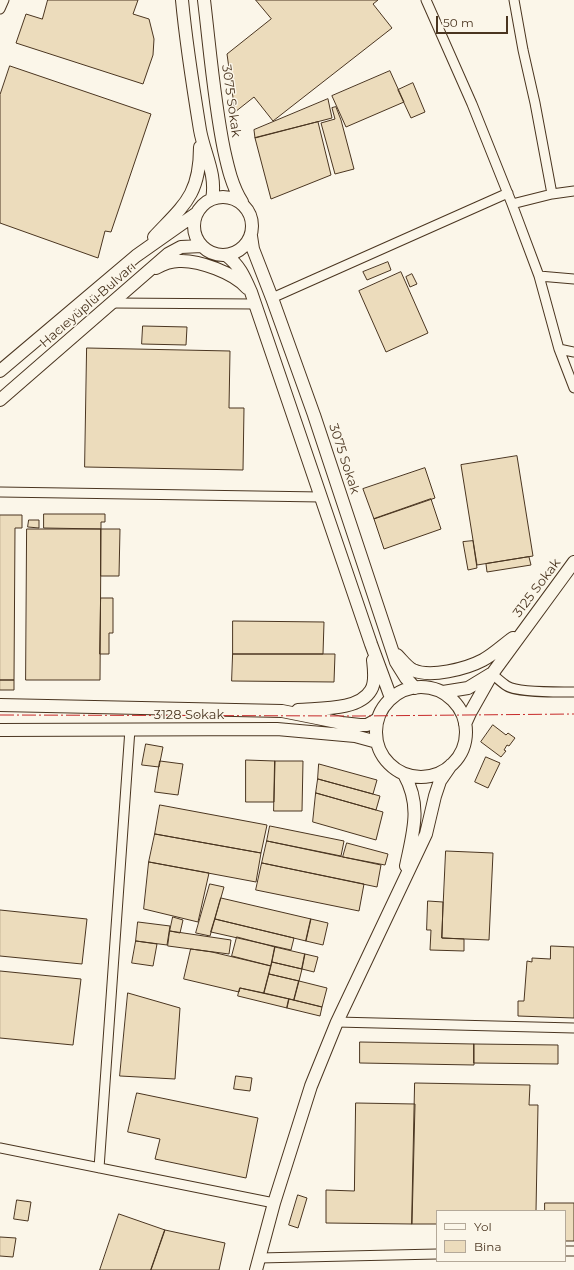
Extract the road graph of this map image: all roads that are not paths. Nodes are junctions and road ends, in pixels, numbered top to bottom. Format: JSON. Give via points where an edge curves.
{"nodes":[{"id":1,"x":4,"y":0,"type":"edge"},
{"id":2,"x":182,"y":0,"type":"edge"},
{"id":3,"x":204,"y":0,"type":"edge"},
{"id":4,"x":426,"y":0,"type":"edge"},
{"id":5,"x":514,"y":0,"type":"edge"},
{"id":6,"x":0,"y":9,"type":"edge"},
{"id":7,"x":200,"y":132,"type":"junction"},
{"id":8,"x":574,"y":191,"type":"edge"},
{"id":9,"x":508,"y":193,"type":"junction"},
{"id":10,"x":552,"y":194,"type":"junction"},
{"id":11,"x":212,"y":199,"type":"junction"},
{"id":12,"x":242,"y":202,"type":"junction"},
{"id":13,"x":512,"y":204,"type":"junction"},
{"id":14,"x":197,"y":213,"type":"junction"},
{"id":15,"x":251,"y":236,"type":"junction"},
{"id":16,"x":202,"y":246,"type":"junction"},
{"id":17,"x":226,"y":255,"type":"junction"},
{"id":18,"x":136,"y":256,"type":"junction"},
{"id":19,"x":145,"y":275,"type":"junction"},
{"id":20,"x":539,"y":276,"type":"junction"},
{"id":21,"x":574,"y":279,"type":"edge"},
{"id":22,"x":251,"y":292,"type":"junction"},
{"id":23,"x":272,"y":298,"type":"junction"},
{"id":24,"x":112,"y":303,"type":"junction"},
{"id":25,"x":255,"y":304,"type":"junction"},
{"id":26,"x":559,"y":350,"type":"junction"},
{"id":27,"x":574,"y":352,"type":"edge"},
{"id":28,"x":0,"y":371,"type":"edge"},
{"id":29,"x":574,"y":388,"type":"edge"},
{"id":30,"x":0,"y":400,"type":"edge"},
{"id":31,"x":0,"y":492,"type":"edge"},
{"id":32,"x":321,"y":497,"type":"junction"},
{"id":33,"x":574,"y":562,"type":"edge"},
{"id":34,"x":522,"y":632,"type":"junction"},
{"id":35,"x":371,"y":644,"type":"junction"},
{"id":36,"x":392,"y":650,"type":"junction"},
{"id":37,"x":492,"y":674,"type":"junction"},
{"id":38,"x":415,"y":688,"type":"junction"},
{"id":39,"x":443,"y":692,"type":"junction"},
{"id":40,"x":574,"y":692,"type":"edge"},
{"id":41,"x":391,"y":698,"type":"junction"},
{"id":42,"x":0,"y":705,"type":"edge"},
{"id":43,"x":131,"y":708,"type":"junction"},
{"id":44,"x":282,"y":711,"type":"junction"},
{"id":45,"x":378,"y":719,"type":"junction"},
{"id":46,"x":466,"y":724,"type":"junction"},
{"id":47,"x":130,"y":729,"type":"junction"},
{"id":48,"x":0,"y":730,"type":"edge"},
{"id":49,"x":377,"y":742,"type":"junction"},
{"id":50,"x":451,"y":765,"type":"junction"},
{"id":51,"x":404,"y":774,"type":"junction"},
{"id":52,"x":402,"y":883,"type":"junction"},
{"id":53,"x":336,"y":1022,"type":"junction"},
{"id":54,"x":574,"y":1028,"type":"edge"},
{"id":55,"x":0,"y":1148,"type":"edge"},
{"id":56,"x":99,"y":1168,"type":"junction"},
{"id":57,"x":274,"y":1203,"type":"junction"},
{"id":58,"x":436,"y":1254,"type":"edge"},
{"id":59,"x":259,"y":1258,"type":"junction"},
{"id":60,"x":256,"y":1270,"type":"edge"}],
"edges":[{"from":1,"to":6,"type":"street"},
{"from":2,"to":7,"type":"street"},
{"from":3,"to":12,"type":"street","name":"3075 Sokak","via":[[219,124],[230,174]]},
{"from":4,"to":9,"type":"street"},
{"from":5,"to":10,"type":"street"},
{"from":7,"to":11,"type":"street","via":[[214,181]]},
{"from":7,"to":18,"type":"street","via":[[200,160],[194,188],[186,202]]},
{"from":8,"to":10,"type":"street"},
{"from":9,"to":13,"type":"street"},
{"from":9,"to":23,"type":"street"},
{"from":10,"to":13,"type":"street"},
{"from":11,"to":12,"type":"street","via":[[226,197]]},
{"from":11,"to":14,"type":"street"},
{"from":12,"to":15,"type":"street","via":[[252,218]]},
{"from":13,"to":20,"type":"street"},
{"from":14,"to":16,"type":"street","via":[[194,230]]},
{"from":14,"to":18,"type":"street","name":"Hacıeyüplü Bulvarı"},
{"from":15,"to":17,"type":"street","via":[[242,249]]},
{"from":15,"to":23,"type":"street","name":"3075 Sokak","via":[[253,249]]},
{"from":16,"to":17,"type":"street","via":[[217,255]]},
{"from":16,"to":19,"type":"street","name":"Hacıeyüplü Bulvarı","via":[[181,247],[171,252]]},
{"from":17,"to":22,"type":"street","via":[[238,266]]},
{"from":18,"to":28,"type":"street","name":"Hacıeyüplü Bulvarı"},
{"from":19,"to":22,"type":"street","via":[[164,264],[180,261],[212,268],[233,277]]},
{"from":19,"to":24,"type":"street","name":"Hacıeyüplü Bulvarı"},
{"from":20,"to":21,"type":"street"},
{"from":20,"to":26,"type":"street"},
{"from":22,"to":25,"type":"street"},
{"from":23,"to":36,"type":"street","name":"3075 Sokak","via":[[314,415]]},
{"from":24,"to":25,"type":"street"},
{"from":24,"to":30,"type":"street","name":"Hacıeyüplü Bulvarı"},
{"from":25,"to":32,"type":"street"},
{"from":26,"to":27,"type":"street"},
{"from":26,"to":29,"type":"street"},
{"from":31,"to":32,"type":"street"},
{"from":32,"to":35,"type":"street"},
{"from":33,"to":34,"type":"street","name":"3125 Sokak"},
{"from":34,"to":36,"type":"street","name":"3125 Sokak","via":[[482,660],[460,668],[429,674],[414,670]]},
{"from":34,"to":37,"type":"street","name":"3125 Sokak"},
{"from":35,"to":41,"type":"street"},
{"from":35,"to":44,"type":"street","name":"3128 Sokak","via":[[374,676],[372,690],[365,698],[356,704],[344,706]]},
{"from":36,"to":38,"type":"street","name":"3075 Sokak","via":[[401,671]]},
{"from":37,"to":39,"type":"street","name":"3125 Sokak","via":[[468,688]]},
{"from":37,"to":40,"type":"street","via":[[508,687],[529,691]]},
{"from":37,"to":46,"type":"street","name":"3125 Sokak"},
{"from":38,"to":39,"type":"street","via":[[423,687]]},
{"from":38,"to":41,"type":"street"},
{"from":39,"to":46,"type":"street","via":[[460,710]]},
{"from":41,"to":45,"type":"street"},
{"from":42,"to":43,"type":"street","name":"3128 Sokak"},
{"from":43,"to":44,"type":"street","name":"3128 Sokak"},
{"from":43,"to":47,"type":"street"},
{"from":44,"to":45,"type":"street","name":"3128 Sokak","via":[[360,725],[367,725]]},
{"from":45,"to":49,"type":"street"},
{"from":46,"to":50,"type":"street","via":[[465,740],[460,754]]},
{"from":47,"to":48,"type":"street","name":"3128 Sokak"},
{"from":47,"to":49,"type":"street","name":"3128 Sokak","via":[[277,729],[355,736]]},
{"from":47,"to":56,"type":"street"},
{"from":49,"to":51,"type":"street","via":[[387,761]]},
{"from":50,"to":51,"type":"street","via":[[439,773],[425,776]]},
{"from":50,"to":52,"type":"street","via":[[440,780],[426,834]]},
{"from":51,"to":52,"type":"street","via":[[413,794],[415,817]]},
{"from":52,"to":53,"type":"street"},
{"from":53,"to":54,"type":"street"},
{"from":53,"to":57,"type":"street","via":[[311,1086]]},
{"from":55,"to":56,"type":"street"},
{"from":56,"to":57,"type":"street"},
{"from":57,"to":59,"type":"street"},
{"from":58,"to":59,"type":"street"},
{"from":59,"to":60,"type":"street"}]}
